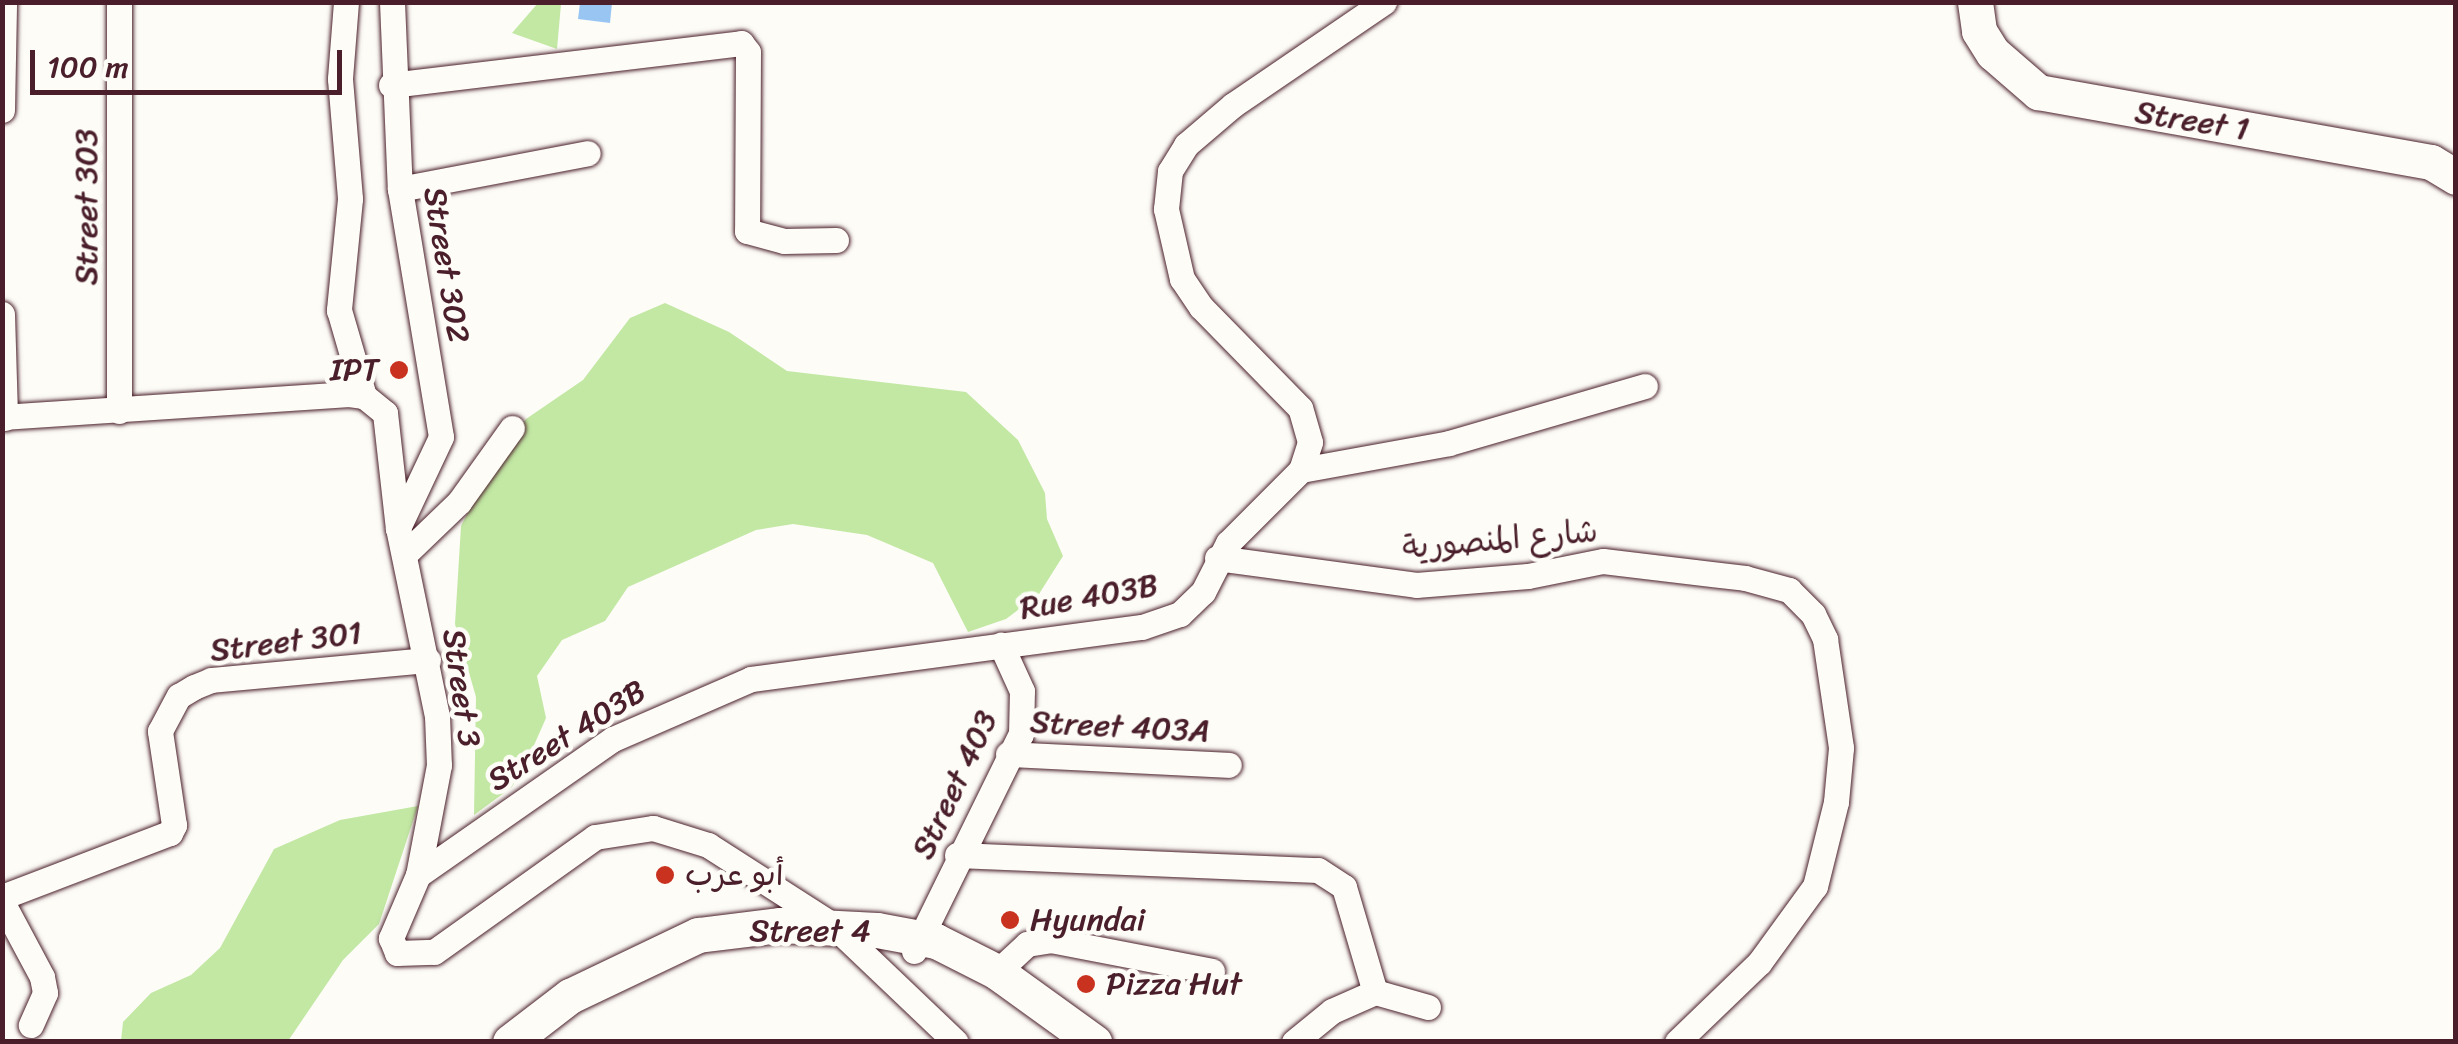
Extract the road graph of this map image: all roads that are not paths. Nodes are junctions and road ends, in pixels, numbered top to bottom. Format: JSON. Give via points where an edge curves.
{"nodes":[{"id":1,"x":4,"y":2,"type":"edge"},
{"id":2,"x":119,"y":2,"type":"edge"},
{"id":3,"x":346,"y":2,"type":"edge"},
{"id":4,"x":392,"y":2,"type":"edge"},
{"id":5,"x":1384,"y":2,"type":"edge"},
{"id":6,"x":1975,"y":2,"type":"edge"},
{"id":7,"x":391,"y":85,"type":"junction"},
{"id":8,"x":2,"y":110,"type":"edge"},
{"id":9,"x":588,"y":153,"type":"dead end"},
{"id":10,"x":2456,"y":176,"type":"edge"},
{"id":11,"x":400,"y":190,"type":"junction"},
{"id":12,"x":836,"y":240,"type":"dead end"},
{"id":13,"x":2,"y":314,"type":"edge"},
{"id":14,"x":1645,"y":386,"type":"dead end"},
{"id":15,"x":364,"y":396,"type":"junction"},
{"id":16,"x":119,"y":411,"type":"junction"},
{"id":17,"x":4,"y":417,"type":"edge"},
{"id":18,"x":512,"y":428,"type":"dead end"},
{"id":19,"x":1301,"y":470,"type":"junction"},
{"id":20,"x":398,"y":528,"type":"junction"},
{"id":21,"x":405,"y":554,"type":"junction"},
{"id":22,"x":1217,"y":558,"type":"junction"},
{"id":23,"x":1000,"y":645,"type":"junction"},
{"id":24,"x":428,"y":660,"type":"junction"},
{"id":25,"x":1008,"y":754,"type":"junction"},
{"id":26,"x":1229,"y":765,"type":"dead end"},
{"id":27,"x":957,"y":856,"type":"junction"},
{"id":28,"x":750,"y":873,"type":"junction"},
{"id":29,"x":418,"y":875,"type":"junction"},
{"id":30,"x":2,"y":900,"type":"edge"},
{"id":31,"x":786,"y":935,"type":"junction"},
{"id":32,"x":842,"y":935,"type":"junction"},
{"id":33,"x":919,"y":944,"type":"junction"},
{"id":34,"x":1212,"y":971,"type":"dead end"},
{"id":35,"x":997,"y":972,"type":"junction"},
{"id":36,"x":1374,"y":992,"type":"junction"},
{"id":37,"x":1428,"y":1008,"type":"dead end"},
{"id":38,"x":31,"y":1025,"type":"dead end"},
{"id":39,"x":510,"y":1042,"type":"edge"},
{"id":40,"x":956,"y":1042,"type":"edge"},
{"id":41,"x":1094,"y":1042,"type":"edge"},
{"id":42,"x":1294,"y":1042,"type":"edge"},
{"id":43,"x":1677,"y":1042,"type":"edge"}],
"edges":[{"from":1,"to":8,"type":"street"},
{"from":2,"to":16,"type":"street","name":"Street 303"},
{"from":3,"to":15,"type":"street","name":"Street 3","via":[[340,78],[350,198],[340,310]]},
{"from":4,"to":7,"type":"street","name":"Street 302"},
{"from":5,"to":19,"type":"street","via":[[1233,105],[1186,145],[1170,171],[1166,209],[1182,279],[1201,308],[1300,408],[1310,442]]},
{"from":6,"to":10,"type":"main road","name":"Street 1","via":[[1979,31],[1993,53],[2038,92],[2431,162]]},
{"from":7,"to":11,"type":"street","name":"Street 302"},
{"from":7,"to":12,"type":"street","via":[[741,43],[748,52],[747,231],[784,242]]},
{"from":9,"to":11,"type":"street"},
{"from":11,"to":20,"type":"street","name":"Street 302","via":[[441,437]]},
{"from":13,"to":17,"type":"street"},
{"from":14,"to":19,"type":"street","via":[[1449,443]]},
{"from":15,"to":16,"type":"street"},
{"from":15,"to":20,"type":"street","name":"Street 3","via":[[385,413]]},
{"from":16,"to":17,"type":"street"},
{"from":18,"to":21,"type":"street","via":[[459,502]]},
{"from":19,"to":22,"type":"street"},
{"from":20,"to":21,"type":"street","name":"Street 3"},
{"from":21,"to":24,"type":"street","name":"Street 3"},
{"from":22,"to":23,"type":"street","name":"Rue 403B","via":[[1203,592],[1161,624]]},
{"from":22,"to":43,"type":"street","name":"شارع المنصورية","via":[[1416,586],[1603,562],[1746,578],[1788,590],[1825,638],[1841,748],[1836,802],[1815,886],[1792,923]]},
{"from":23,"to":25,"type":"street","name":"Street 403","via":[[1018,676],[1026,716]]},
{"from":23,"to":29,"type":"street","name":"Street 403B","via":[[751,679],[680,705],[554,776]]},
{"from":24,"to":29,"type":"street","name":"Street 3","via":[[439,765]]},
{"from":24,"to":30,"type":"street","name":"Street 301","via":[[264,673],[179,696],[160,731],[170,833]]},
{"from":25,"to":26,"type":"street","name":"Street 403A"},
{"from":25,"to":27,"type":"street","name":"Street 403"},
{"from":27,"to":33,"type":"street","name":"Street 403"},
{"from":27,"to":36,"type":"street","via":[[1318,870],[1344,887]]},
{"from":28,"to":29,"type":"street","name":"Street 3","via":[[685,835],[653,828],[596,837],[434,952],[411,957],[397,952],[391,938]]},
{"from":28,"to":31,"type":"street","name":"Street 3"},
{"from":28,"to":32,"type":"street","name":"Street 3"},
{"from":30,"to":38,"type":"street","via":[[42,977],[45,993]]},
{"from":31,"to":32,"type":"main road","name":"Street 4"},
{"from":31,"to":39,"type":"main road","name":"Street 4","via":[[698,935],[570,996]]},
{"from":32,"to":33,"type":"main road","name":"Street 4"},
{"from":32,"to":40,"type":"street","name":"Street 3"},
{"from":33,"to":35,"type":"main road","name":"Street 4"},
{"from":34,"to":35,"type":"street","via":[[1051,940],[1027,944]]},
{"from":35,"to":41,"type":"main road","name":"Street 4"},
{"from":36,"to":37,"type":"street"},
{"from":36,"to":42,"type":"street","via":[[1332,1011]]}]}
